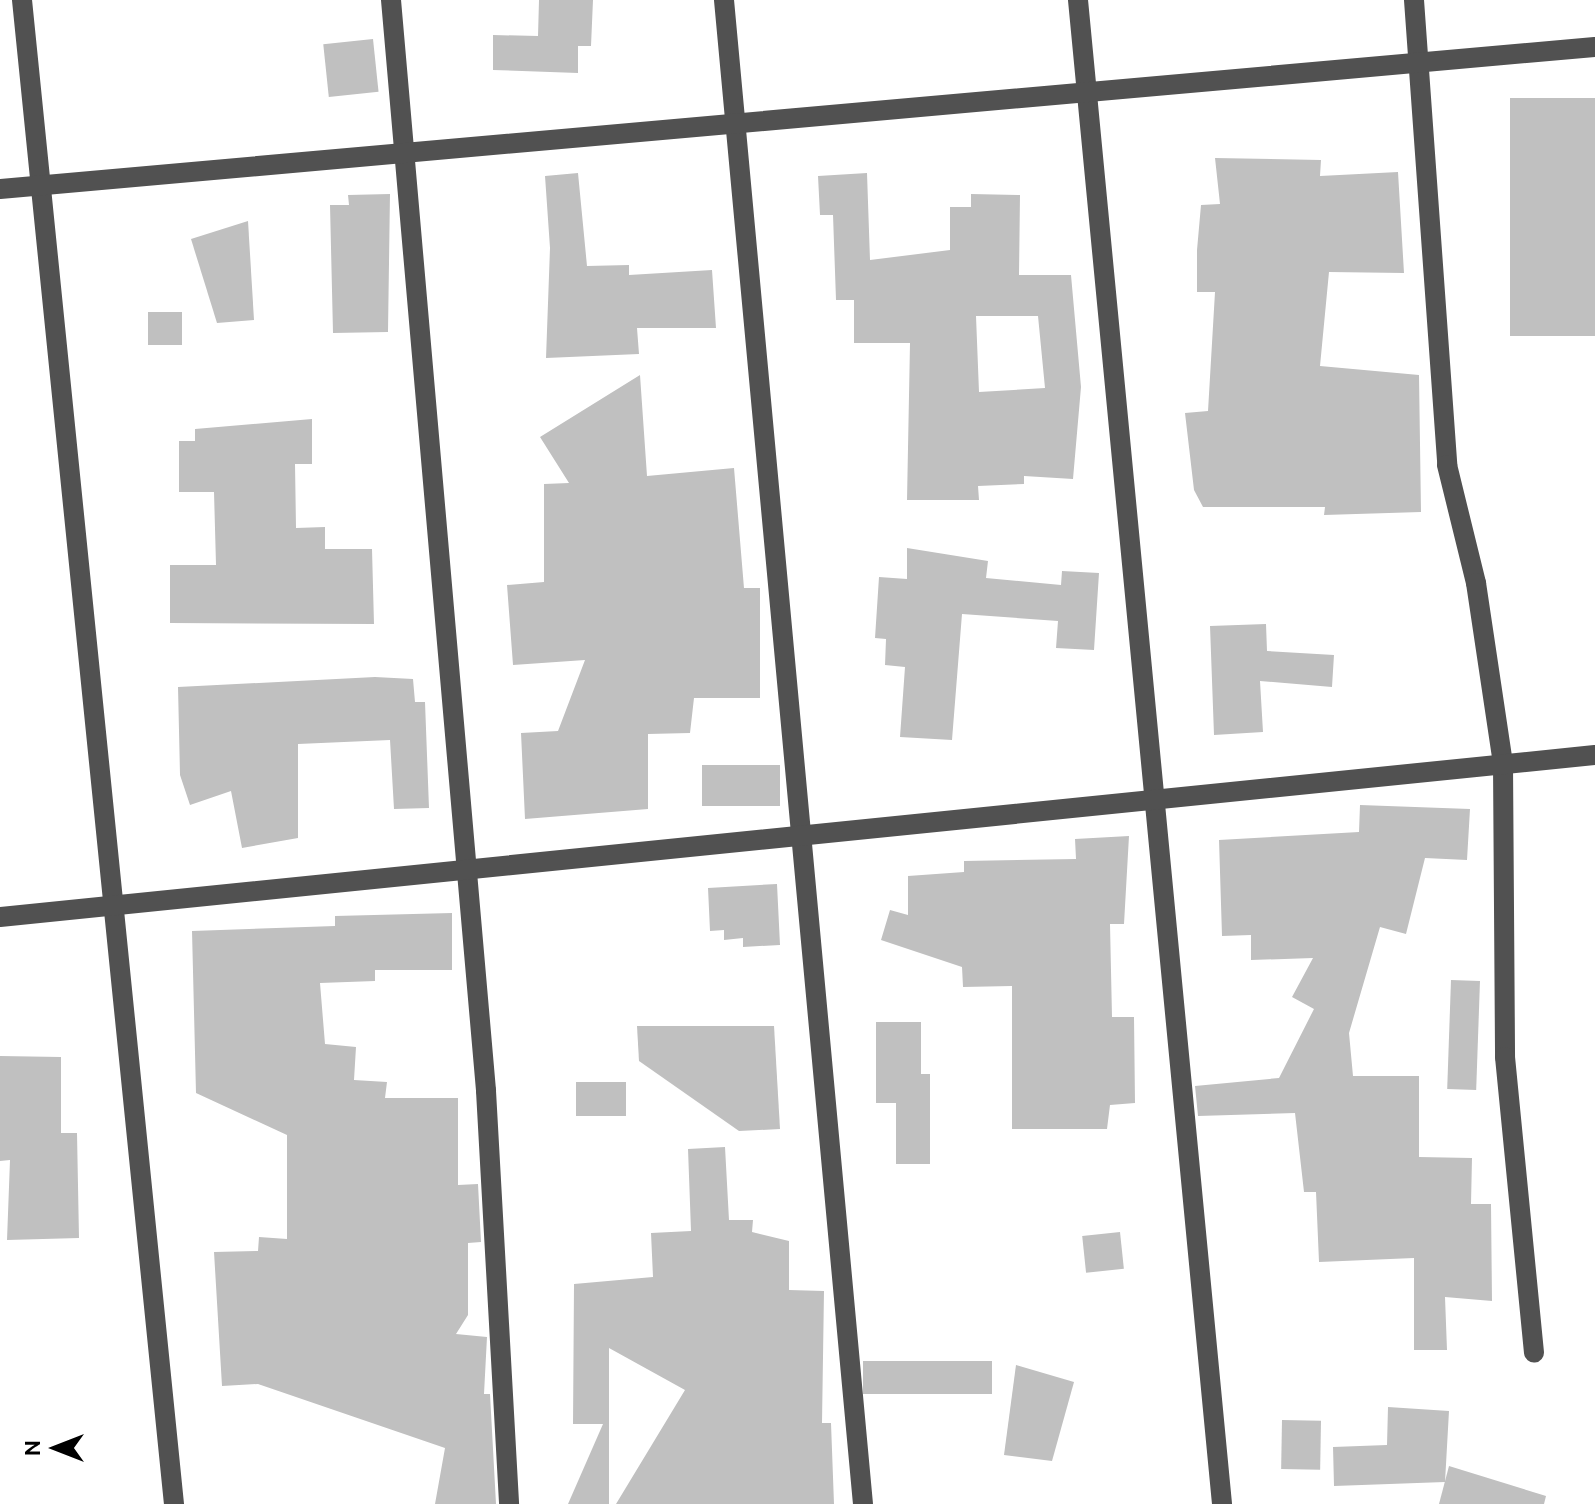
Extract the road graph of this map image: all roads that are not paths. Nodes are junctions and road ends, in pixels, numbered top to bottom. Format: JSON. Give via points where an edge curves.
{"nodes":[{"id":1,"x":22,"y":0,"type":"edge"},
{"id":2,"x":391,"y":0,"type":"edge"},
{"id":3,"x":724,"y":0,"type":"edge"},
{"id":4,"x":1078,"y":0,"type":"edge"},
{"id":5,"x":1414,"y":0,"type":"edge"},
{"id":6,"x":1595,"y":47,"type":"edge"},
{"id":7,"x":1419,"y":63,"type":"junction"},
{"id":8,"x":1086,"y":92,"type":"junction"},
{"id":9,"x":735,"y":124,"type":"junction"},
{"id":10,"x":404,"y":153,"type":"junction"},
{"id":11,"x":40,"y":186,"type":"junction"},
{"id":12,"x":0,"y":189,"type":"edge"},
{"id":13,"x":1595,"y":755,"type":"edge"},
{"id":14,"x":1503,"y":764,"type":"junction"},
{"id":15,"x":1154,"y":799,"type":"junction"},
{"id":16,"x":800,"y":835,"type":"junction"},
{"id":17,"x":466,"y":869,"type":"junction"},
{"id":18,"x":113,"y":905,"type":"junction"},
{"id":19,"x":0,"y":917,"type":"edge"},
{"id":20,"x":1534,"y":1353,"type":"dead end"},
{"id":21,"x":174,"y":1504,"type":"edge"},
{"id":22,"x":509,"y":1504,"type":"edge"},
{"id":23,"x":863,"y":1504,"type":"edge"},
{"id":24,"x":1222,"y":1504,"type":"edge"}],
"edges":[{"from":1,"to":11,"type":"street"},
{"from":2,"to":10,"type":"street"},
{"from":3,"to":9,"type":"street"},
{"from":4,"to":8,"type":"street"},
{"from":5,"to":7,"type":"street"},
{"from":6,"to":7,"type":"street"},
{"from":7,"to":8,"type":"street"},
{"from":7,"to":14,"type":"street","via":[[1447,465],[1476,583]]},
{"from":8,"to":9,"type":"street"},
{"from":8,"to":15,"type":"street"},
{"from":9,"to":10,"type":"street"},
{"from":9,"to":16,"type":"street"},
{"from":10,"to":11,"type":"street"},
{"from":10,"to":17,"type":"street"},
{"from":11,"to":12,"type":"street"},
{"from":11,"to":18,"type":"street"},
{"from":13,"to":14,"type":"street"},
{"from":14,"to":15,"type":"street"},
{"from":14,"to":20,"type":"street","via":[[1505,1057]]},
{"from":15,"to":16,"type":"street"},
{"from":15,"to":24,"type":"street"},
{"from":16,"to":17,"type":"street"},
{"from":16,"to":23,"type":"street"},
{"from":17,"to":18,"type":"street"},
{"from":17,"to":22,"type":"street"},
{"from":18,"to":19,"type":"street"},
{"from":18,"to":21,"type":"street"}]}
